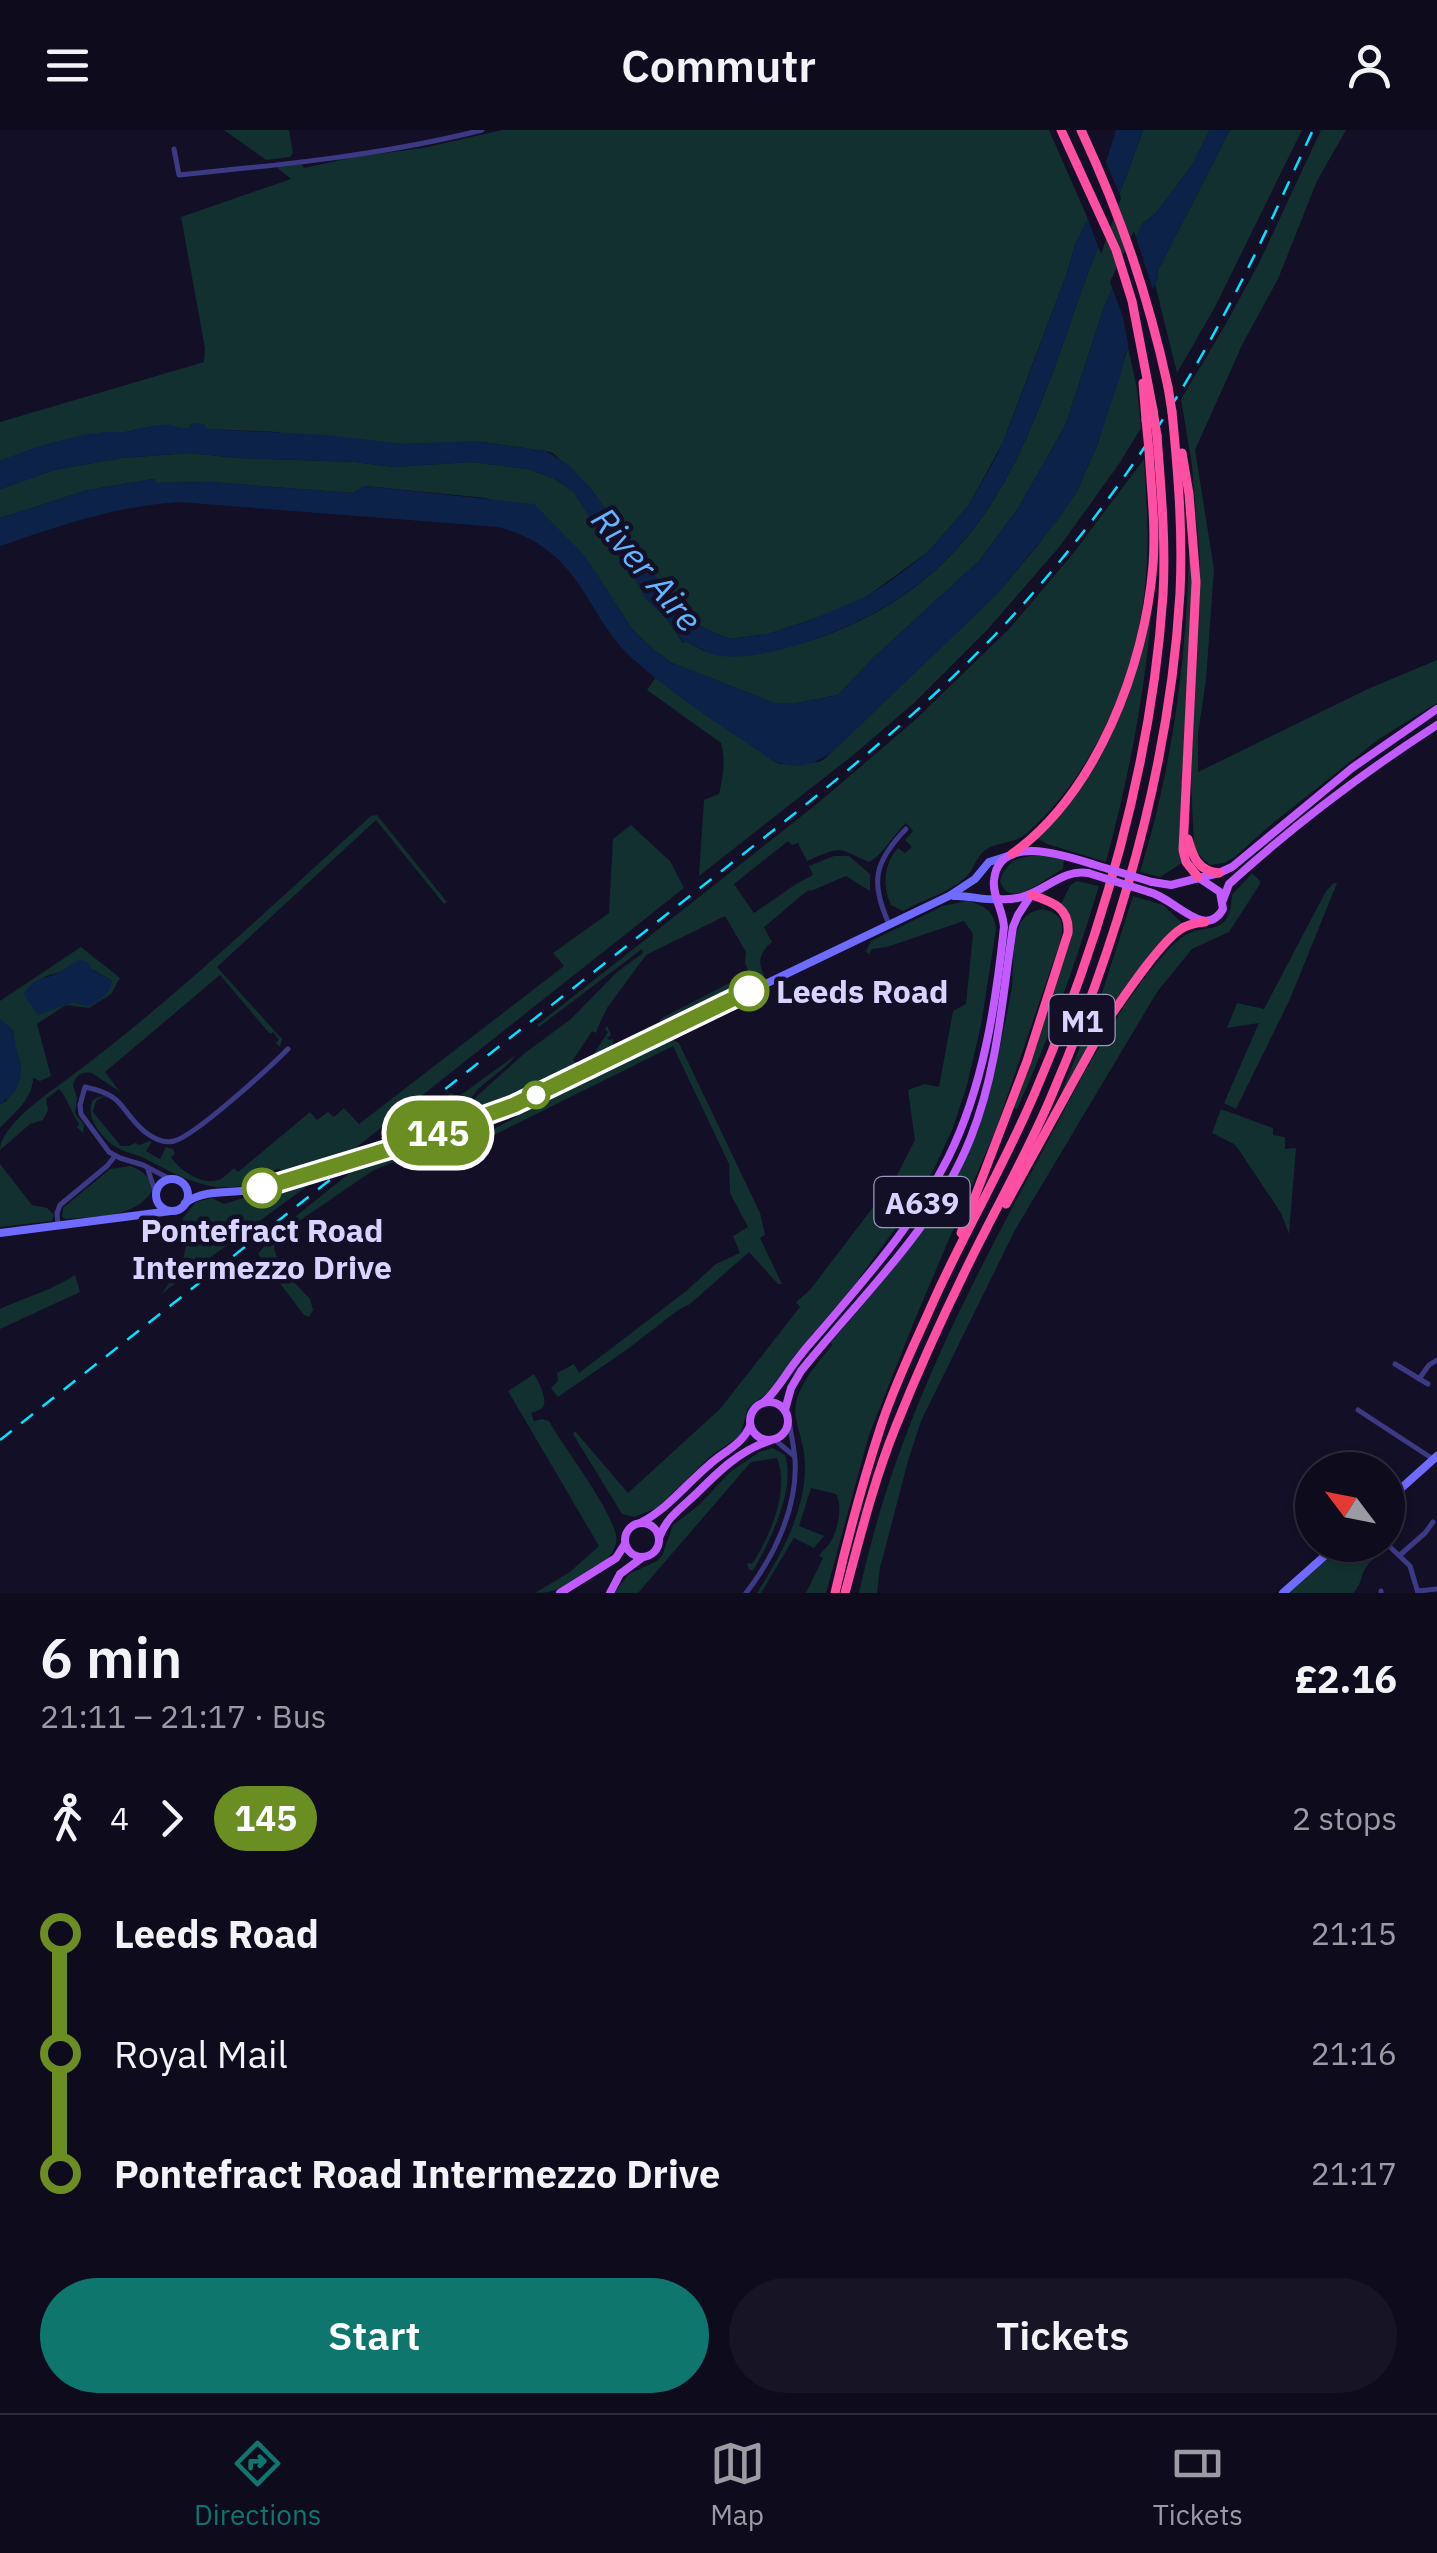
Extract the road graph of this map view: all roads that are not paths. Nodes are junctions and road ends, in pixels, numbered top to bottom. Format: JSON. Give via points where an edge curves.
{"nodes":[{"id":1,"x":482,"y":130,"type":"edge"},
{"id":2,"x":1061,"y":130,"type":"edge"},
{"id":3,"x":1082,"y":130,"type":"edge"},
{"id":4,"x":174,"y":149,"type":"dead end"},
{"id":5,"x":1143,"y":357,"type":"junction"},
{"id":6,"x":1173,"y":414,"type":"junction"},
{"id":7,"x":1437,"y":710,"type":"edge"},
{"id":8,"x":1437,"y":725,"type":"edge"},
{"id":9,"x":906,"y":828,"type":"dead end"},
{"id":10,"x":1186,"y":832,"type":"junction"},
{"id":11,"x":1010,"y":855,"type":"junction"},
{"id":12,"x":1090,"y":868,"type":"junction"},
{"id":13,"x":1218,"y":873,"type":"junction"},
{"id":14,"x":1198,"y":878,"type":"junction"},
{"id":15,"x":1150,"y":887,"type":"junction"},
{"id":16,"x":1032,"y":895,"type":"junction"},
{"id":17,"x":949,"y":896,"type":"junction"},
{"id":18,"x":998,"y":899,"type":"junction"},
{"id":19,"x":1223,"y":900,"type":"junction"},
{"id":20,"x":1205,"y":922,"type":"junction"},
{"id":21,"x":889,"y":924,"type":"junction"},
{"id":22,"x":288,"y":1048,"type":"dead end"},
{"id":23,"x":115,"y":1156,"type":"junction"},
{"id":24,"x":147,"y":1168,"type":"junction"},
{"id":25,"x":174,"y":1180,"type":"junction"},
{"id":26,"x":212,"y":1192,"type":"junction"},
{"id":27,"x":156,"y":1194,"type":"junction"},
{"id":28,"x":186,"y":1203,"type":"junction"},
{"id":29,"x":171,"y":1211,"type":"junction"},
{"id":30,"x":128,"y":1217,"type":"junction"},
{"id":31,"x":58,"y":1226,"type":"junction"},
{"id":32,"x":0,"y":1233,"type":"edge"},
{"id":33,"x":935,"y":1298,"type":"junction"},
{"id":34,"x":949,"y":1306,"type":"junction"},
{"id":35,"x":1437,"y":1360,"type":"edge"},
{"id":36,"x":1394,"y":1364,"type":"dead end"},
{"id":37,"x":1420,"y":1379,"type":"junction"},
{"id":38,"x":1428,"y":1384,"type":"dead end"},
{"id":39,"x":763,"y":1403,"type":"junction"},
{"id":40,"x":785,"y":1410,"type":"junction"},
{"id":41,"x":1358,"y":1410,"type":"dead end"},
{"id":42,"x":789,"y":1421,"type":"junction"},
{"id":43,"x":750,"y":1426,"type":"junction"},
{"id":44,"x":772,"y":1440,"type":"junction"},
{"id":45,"x":795,"y":1457,"type":"junction"},
{"id":46,"x":1436,"y":1457,"type":"edge"},
{"id":47,"x":1405,"y":1484,"type":"edge"},
{"id":48,"x":640,"y":1522,"type":"junction"},
{"id":49,"x":1433,"y":1522,"type":"dead end"},
{"id":50,"x":1426,"y":1533,"type":"junction"},
{"id":51,"x":659,"y":1538,"type":"junction"},
{"id":52,"x":1432,"y":1540,"type":"dead end"},
{"id":53,"x":624,"y":1544,"type":"junction"},
{"id":54,"x":1405,"y":1551,"type":"edge"},
{"id":55,"x":643,"y":1558,"type":"junction"},
{"id":56,"x":1405,"y":1560,"type":"edge"},
{"id":57,"x":1318,"y":1562,"type":"edge"},
{"id":58,"x":1437,"y":1589,"type":"edge"},
{"id":59,"x":1418,"y":1592,"type":"edge"},
{"id":60,"x":560,"y":1593,"type":"edge"},
{"id":61,"x":610,"y":1593,"type":"edge"},
{"id":62,"x":746,"y":1593,"type":"edge"},
{"id":63,"x":835,"y":1593,"type":"edge"},
{"id":64,"x":845,"y":1593,"type":"edge"},
{"id":65,"x":1283,"y":1593,"type":"edge"}],
"edges":[{"from":1,"to":4,"type":"street","via":[[296,163],[179,175]]},
{"from":2,"to":5,"type":"highway","number":"M1","via":[[1116,250]]},
{"from":3,"to":6,"type":"highway","number":"M1","bridge":true,"via":[[1152,316]]},
{"from":5,"to":11,"type":"highway","bridge":true,"via":[[1153,561],[1132,670],[1082,776],[1040,833]]},
{"from":5,"to":33,"type":"highway","number":"M1","bridge":true,"via":[[1157,436],[1163,592],[1127,818],[1094,935],[1036,1090]]},
{"from":6,"to":10,"type":"highway","number":"M1","via":[[1190,494],[1196,582]]},
{"from":6,"to":34,"type":"highway","number":"M1","via":[[1180,592],[1144,820],[1083,1018],[1026,1154]]},
{"from":7,"to":13,"type":"main road"},
{"from":8,"to":19,"type":"main road","via":[[1295,829],[1229,884]]},
{"from":9,"to":21,"type":"street","via":[[878,871],[876,888]]},
{"from":10,"to":13,"type":"highway","via":[[1196,861]]},
{"from":10,"to":14,"type":"highway","number":"M1","via":[[1184,856]]},
{"from":11,"to":12,"type":"main road","via":[[1045,850]]},
{"from":11,"to":17,"type":"main road","via":[[989,862]]},
{"from":11,"to":18,"type":"main road","via":[[994,876]]},
{"from":12,"to":15,"type":"main road","bridge":true},
{"from":12,"to":16,"type":"main road"},
{"from":13,"to":14,"type":"main road"},
{"from":14,"to":15,"type":"main road"},
{"from":14,"to":19,"type":"main road"},
{"from":15,"to":20,"type":"main road"},
{"from":16,"to":18,"type":"main road"},
{"from":16,"to":33,"type":"highway","via":[[1065,912],[1067,939],[1028,1060]]},
{"from":16,"to":40,"type":"main road","number":"A639","via":[[1013,927],[994,1062],[966,1149],[914,1236],[801,1371]]},
{"from":17,"to":18,"type":"main road"},
{"from":17,"to":21,"type":"main road"},
{"from":18,"to":39,"type":"main road","number":"A639","via":[[1004,927],[989,1024],[949,1156],[898,1237]]},
{"from":19,"to":20,"type":"main road","via":[[1218,916]]},
{"from":20,"to":34,"type":"highway","number":"M1","via":[[1175,934],[1105,1024]]},
{"from":21,"to":26,"type":"main road","via":[[514,1105],[262,1188]]},
{"from":22,"to":23,"type":"street","via":[[174,1141],[153,1137],[116,1097],[86,1087],[81,1114]]},
{"from":23,"to":24,"type":"street"},
{"from":23,"to":31,"type":"street","via":[[60,1206]]},
{"from":24,"to":25,"type":"street"},
{"from":24,"to":27,"type":"street"},
{"from":25,"to":26,"type":"main road"},
{"from":25,"to":27,"type":"main road","via":[[163,1182]]},
{"from":25,"to":28,"type":"main road","via":[[187,1192]]},
{"from":26,"to":28,"type":"main road"},
{"from":27,"to":29,"type":"main road","via":[[158,1204]]},
{"from":27,"to":30,"type":"main road"},
{"from":28,"to":29,"type":"main road"},
{"from":29,"to":30,"type":"main road"},
{"from":30,"to":31,"type":"main road"},
{"from":31,"to":32,"type":"main road"},
{"from":33,"to":63,"type":"highway","number":"M1","via":[[882,1422]]},
{"from":34,"to":64,"type":"highway","number":"M1","via":[[895,1428]]},
{"from":35,"to":37,"type":"street"},
{"from":36,"to":37,"type":"street"},
{"from":37,"to":38,"type":"street"},
{"from":39,"to":40,"type":"main road"},
{"from":39,"to":43,"type":"main road"},
{"from":40,"to":42,"type":"main road"},
{"from":41,"to":46,"type":"street"},
{"from":42,"to":44,"type":"main road"},
{"from":42,"to":45,"type":"street"},
{"from":43,"to":44,"type":"main road","via":[[761,1439]]},
{"from":43,"to":48,"type":"main road","via":[[739,1443]]},
{"from":44,"to":45,"type":"street"},
{"from":44,"to":51,"type":"main road","via":[[722,1469],[670,1518]]},
{"from":45,"to":62,"type":"street","via":[[787,1514]]},
{"from":46,"to":47,"type":"main road"},
{"from":48,"to":51,"type":"main road"},
{"from":48,"to":53,"type":"main road","via":[[628,1529]]},
{"from":49,"to":50,"type":"street"},
{"from":50,"to":52,"type":"street"},
{"from":50,"to":54,"type":"street"},
{"from":51,"to":55,"type":"main road","via":[[657,1549]]},
{"from":53,"to":55,"type":"main road"},
{"from":53,"to":60,"type":"main road","via":[[616,1558]]},
{"from":55,"to":61,"type":"main road","via":[[620,1574]]},
{"from":56,"to":59,"type":"street"},
{"from":57,"to":65,"type":"main road"},
{"from":58,"to":59,"type":"street"}]}
